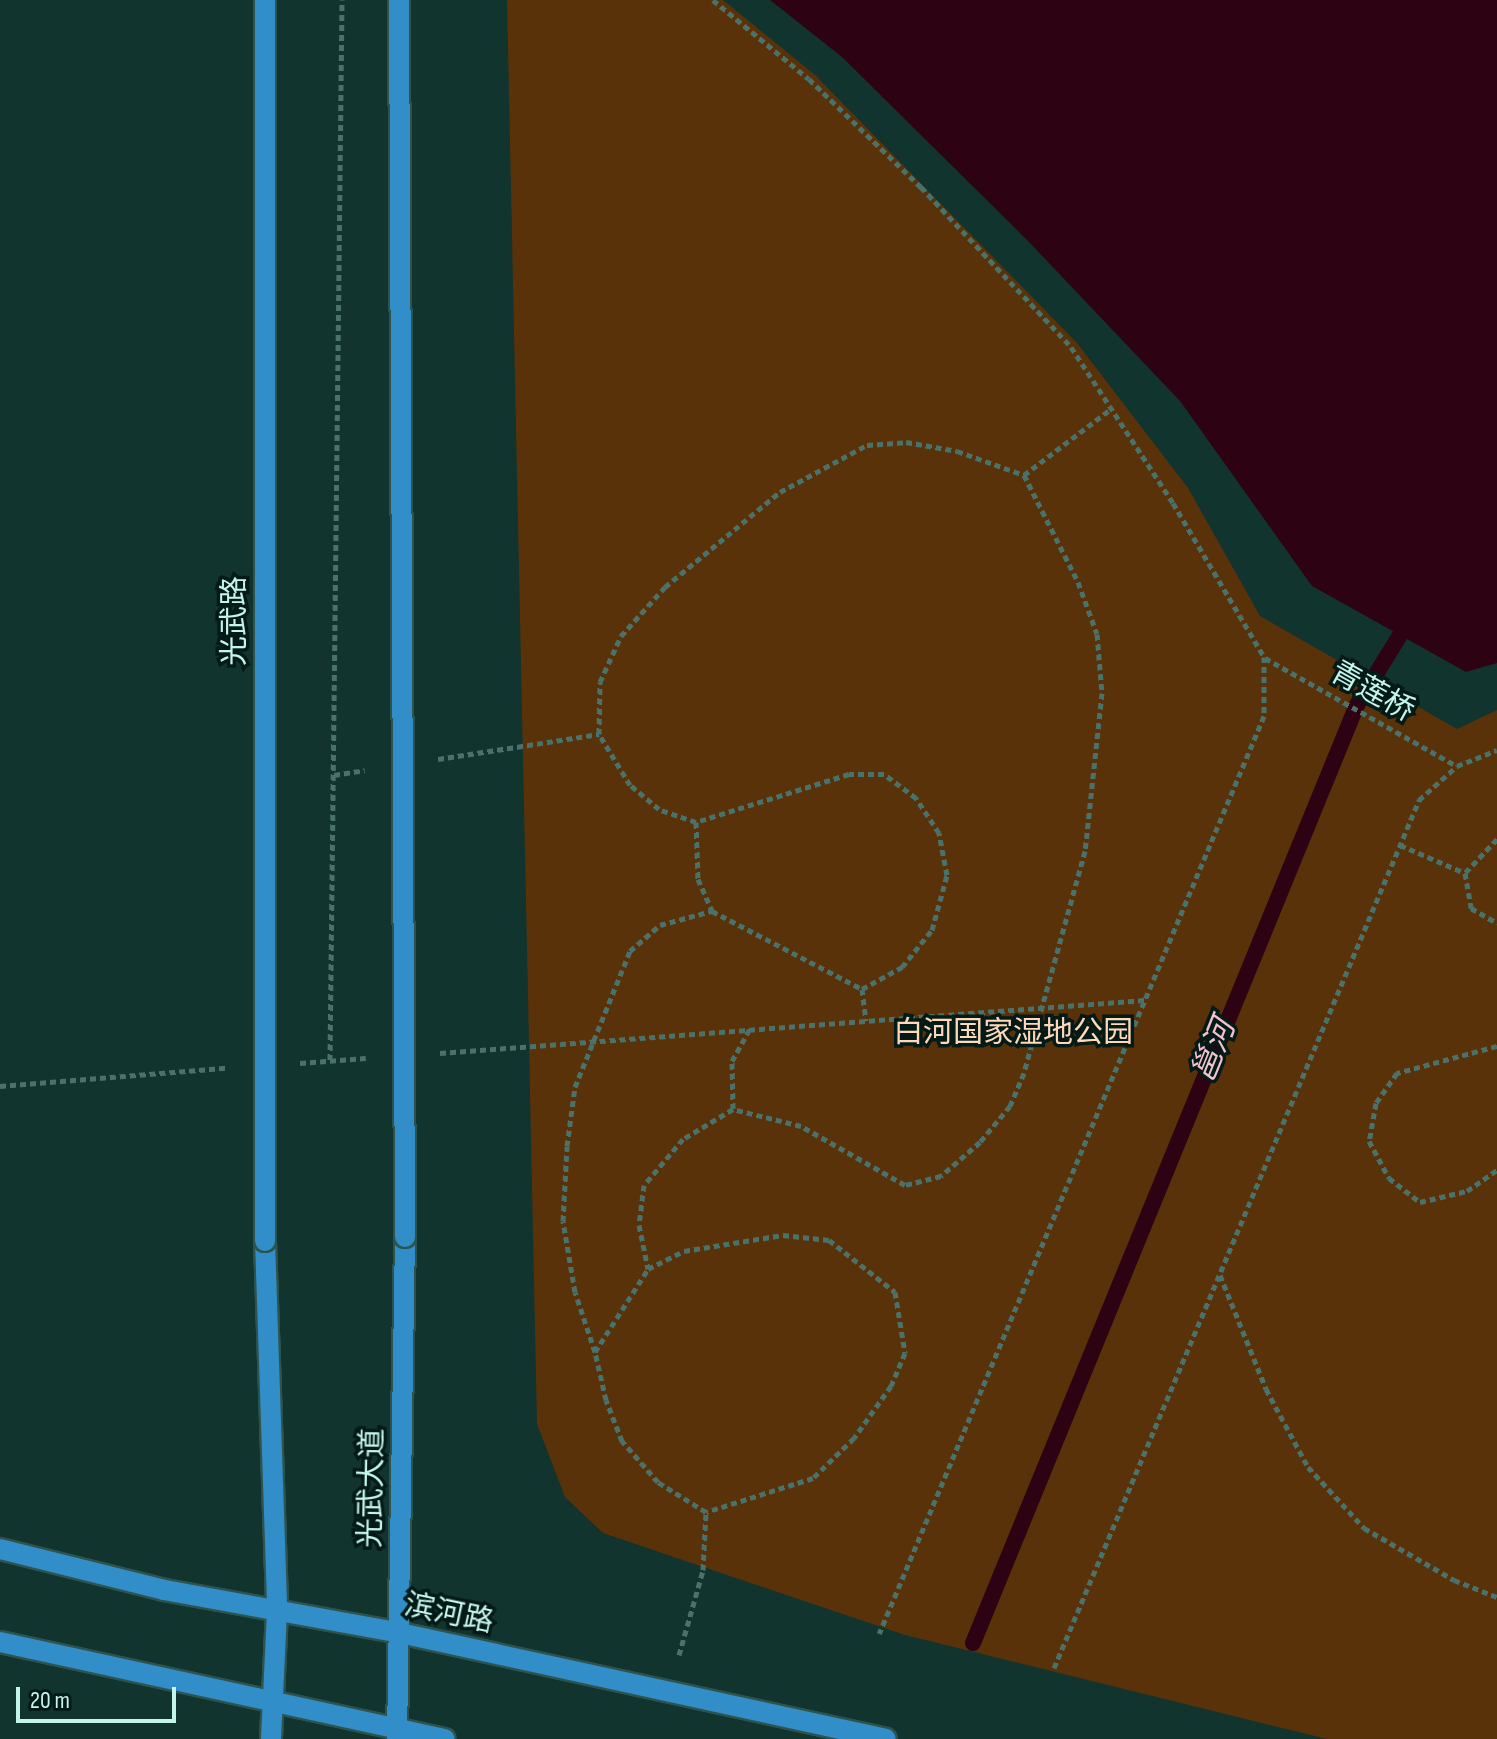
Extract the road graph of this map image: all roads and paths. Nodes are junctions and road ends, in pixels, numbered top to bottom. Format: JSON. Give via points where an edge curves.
{"nodes":[{"id":1,"x":265,"y":0,"type":"edge"},
{"id":2,"x":342,"y":0,"type":"edge"},
{"id":3,"x":399,"y":0,"type":"edge"},
{"id":4,"x":713,"y":0,"type":"edge"},
{"id":5,"x":1111,"y":409,"type":"junction"},
{"id":6,"x":1024,"y":475,"type":"junction"},
{"id":7,"x":1264,"y":657,"type":"junction"},
{"id":8,"x":599,"y":734,"type":"junction"},
{"id":9,"x":1497,"y":750,"type":"edge"},
{"id":10,"x":427,"y":761,"type":"dead end"},
{"id":11,"x":1457,"y":766,"type":"junction"},
{"id":12,"x":381,"y":768,"type":"dead end"},
{"id":13,"x":334,"y":775,"type":"junction"},
{"id":14,"x":696,"y":822,"type":"junction"},
{"id":15,"x":1497,"y":839,"type":"edge"},
{"id":16,"x":1400,"y":845,"type":"junction"},
{"id":17,"x":1465,"y":873,"type":"junction"},
{"id":18,"x":712,"y":911,"type":"junction"},
{"id":19,"x":1497,"y":923,"type":"edge"},
{"id":20,"x":862,"y":989,"type":"junction"},
{"id":21,"x":1145,"y":1000,"type":"junction"},
{"id":22,"x":1042,"y":1008,"type":"junction"},
{"id":23,"x":866,"y":1021,"type":"junction"},
{"id":24,"x":750,"y":1029,"type":"junction"},
{"id":25,"x":595,"y":1041,"type":"junction"},
{"id":26,"x":1497,"y":1046,"type":"edge"},
{"id":27,"x":424,"y":1054,"type":"dead end"},
{"id":28,"x":377,"y":1057,"type":"dead end"},
{"id":29,"x":330,"y":1060,"type":"junction"},
{"id":30,"x":283,"y":1064,"type":"dead end"},
{"id":31,"x":236,"y":1068,"type":"dead end"},
{"id":32,"x":0,"y":1086,"type":"edge"},
{"id":33,"x":733,"y":1109,"type":"junction"},
{"id":34,"x":1497,"y":1170,"type":"edge"},
{"id":35,"x":648,"y":1269,"type":"junction"},
{"id":36,"x":1220,"y":1274,"type":"junction"},
{"id":37,"x":595,"y":1352,"type":"junction"},
{"id":38,"x":706,"y":1512,"type":"junction"},
{"id":39,"x":0,"y":1549,"type":"edge"},
{"id":40,"x":1497,"y":1597,"type":"edge"},
{"id":41,"x":277,"y":1611,"type":"junction"},
{"id":42,"x":400,"y":1633,"type":"junction"},
{"id":43,"x":879,"y":1634,"type":"dead end"},
{"id":44,"x":0,"y":1642,"type":"edge"},
{"id":45,"x":1054,"y":1668,"type":"dead end"},
{"id":46,"x":669,"y":1693,"type":"junction"},
{"id":47,"x":271,"y":1704,"type":"junction"},
{"id":48,"x":397,"y":1735,"type":"edge"},
{"id":49,"x":271,"y":1739,"type":"edge"},
{"id":50,"x":445,"y":1739,"type":"edge"},
{"id":51,"x":886,"y":1739,"type":"edge"}],
"edges":[{"from":1,"to":41,"type":"main road","name":"光武路","bridge":true,"via":[[265,1241]]},
{"from":2,"to":13,"type":"path"},
{"from":3,"to":42,"type":"main road","name":"光武大道","bridge":true,"via":[[405,1237]]},
{"from":4,"to":5,"type":"path","via":[[809,79],[921,187],[1071,347]]},
{"from":5,"to":6,"type":"path"},
{"from":5,"to":7,"type":"path"},
{"from":6,"to":8,"type":"path","via":[[957,451],[906,442],[867,445],[821,466],[718,542],[621,636],[600,682]]},
{"from":6,"to":22,"type":"path","via":[[1092,621],[1102,693],[1085,851]]},
{"from":7,"to":11,"type":"path","name":"青莲桥"},
{"from":7,"to":21,"type":"path","via":[[1264,716]]},
{"from":8,"to":10,"type":"path"},
{"from":8,"to":14,"type":"path","via":[[630,785],[659,809]]},
{"from":9,"to":11,"type":"path"},
{"from":11,"to":16,"type":"path","via":[[1419,800]]},
{"from":12,"to":13,"type":"path"},
{"from":13,"to":29,"type":"path"},
{"from":14,"to":18,"type":"path","via":[[698,879]]},
{"from":14,"to":20,"type":"path","via":[[849,774],[884,774],[916,798],[939,833],[947,875],[932,930],[902,967]]},
{"from":15,"to":17,"type":"path"},
{"from":16,"to":17,"type":"path"},
{"from":16,"to":36,"type":"path"},
{"from":17,"to":19,"type":"path","via":[[1471,908]]},
{"from":18,"to":20,"type":"path"},
{"from":18,"to":25,"type":"path","via":[[660,925],[630,951]]},
{"from":20,"to":23,"type":"path"},
{"from":21,"to":22,"type":"path"},
{"from":21,"to":43,"type":"path"},
{"from":22,"to":23,"type":"path"},
{"from":22,"to":33,"type":"path","via":[[1010,1106],[941,1176],[905,1185],[801,1126]]},
{"from":23,"to":24,"type":"path"},
{"from":24,"to":25,"type":"path"},
{"from":24,"to":33,"type":"path","via":[[732,1061]]},
{"from":25,"to":27,"type":"path"},
{"from":25,"to":37,"type":"path","via":[[575,1087],[563,1221],[575,1292]]},
{"from":26,"to":34,"type":"path","via":[[1397,1073],[1376,1103],[1369,1141],[1389,1178],[1420,1202],[1467,1191]]},
{"from":28,"to":29,"type":"path"},
{"from":29,"to":30,"type":"path"},
{"from":31,"to":32,"type":"path"},
{"from":33,"to":35,"type":"path","via":[[683,1139],[644,1185],[639,1225]]},
{"from":35,"to":37,"type":"path"},
{"from":35,"to":38,"type":"path","via":[[684,1251],[783,1235],[829,1240],[895,1292],[905,1353],[891,1386],[854,1438],[813,1478]]},
{"from":36,"to":40,"type":"path","via":[[1266,1389],[1308,1467],[1364,1528],[1454,1580]]},
{"from":36,"to":45,"type":"path"},
{"from":37,"to":38,"type":"path","via":[[622,1441],[658,1482]]},
{"from":38,"to":46,"type":"path","via":[[703,1570]]},
{"from":39,"to":41,"type":"main road","name":"滨河路","via":[[164,1590]]},
{"from":41,"to":42,"type":"main road","name":"滨河路"},
{"from":41,"to":47,"type":"main road"},
{"from":42,"to":46,"type":"main road","name":"滨河路"},
{"from":42,"to":48,"type":"main road","name":"光武大道"},
{"from":44,"to":47,"type":"main road"},
{"from":46,"to":51,"type":"main road","name":"滨河路"},
{"from":47,"to":48,"type":"main road"},
{"from":47,"to":49,"type":"main road"},
{"from":48,"to":50,"type":"main road"}]}
